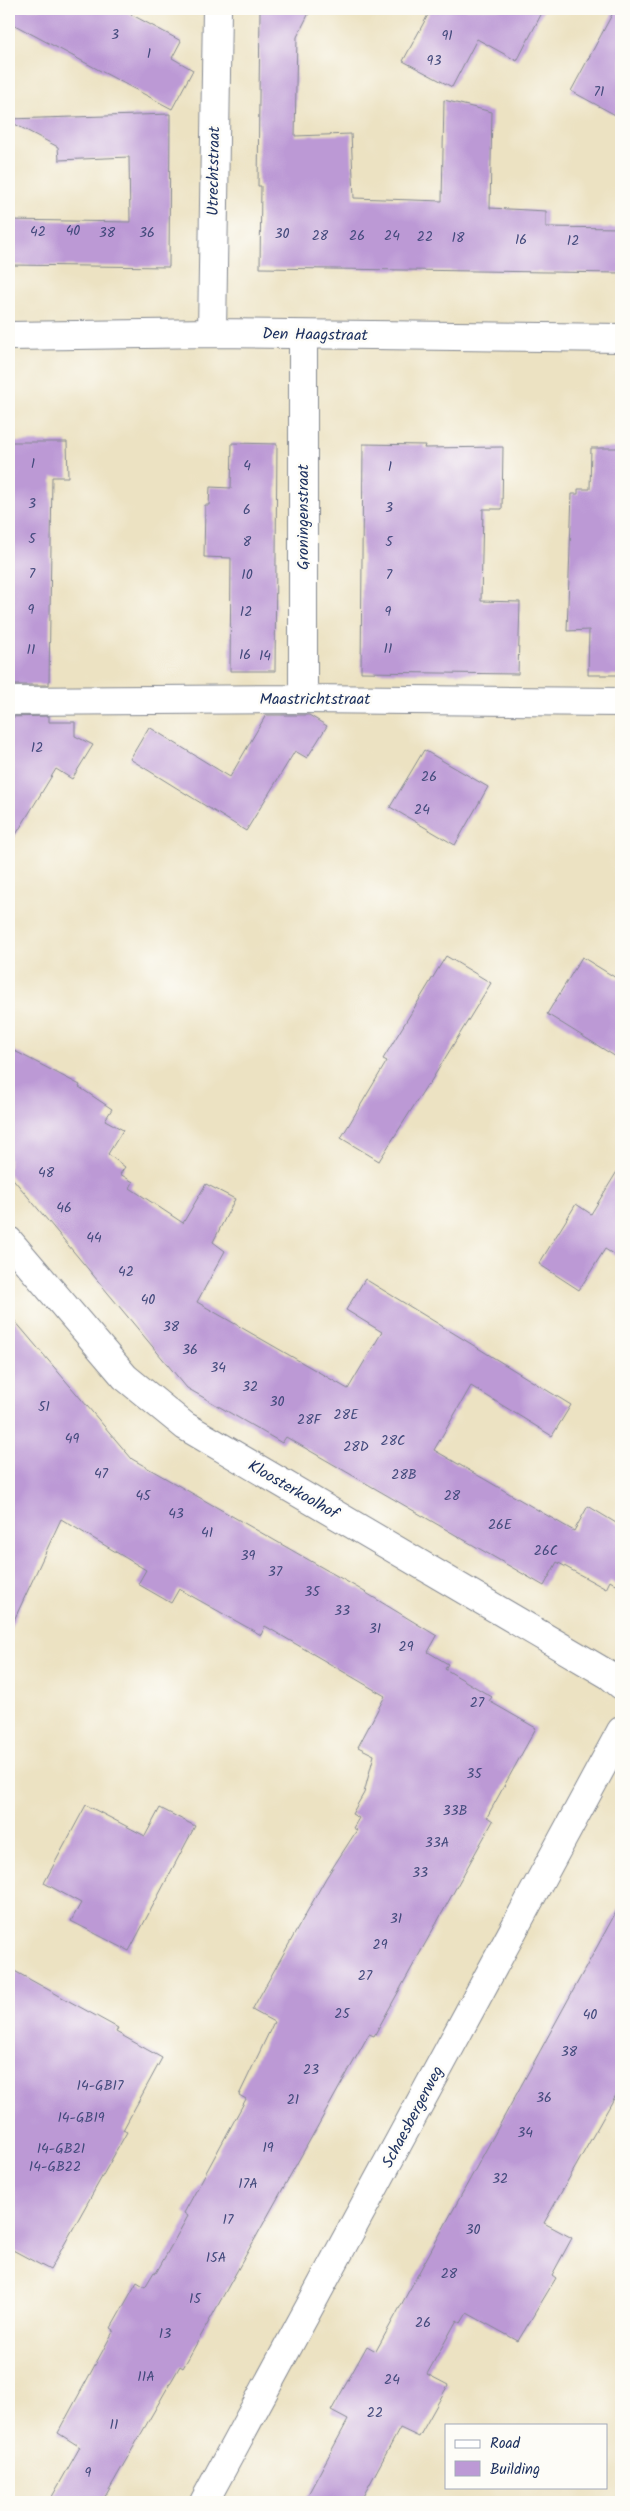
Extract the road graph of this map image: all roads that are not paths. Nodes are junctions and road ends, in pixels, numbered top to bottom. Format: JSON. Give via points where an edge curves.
{"nodes":[{"id":1,"x":217,"y":9,"type":"edge"},
{"id":2,"x":212,"y":333,"type":"junction"},
{"id":3,"x":303,"y":335,"type":"junction"},
{"id":4,"x":9,"y":336,"type":"edge"},
{"id":5,"x":621,"y":338,"type":"edge"},
{"id":6,"x":303,"y":699,"type":"junction"},
{"id":7,"x":9,"y":700,"type":"edge"},
{"id":8,"x":621,"y":702,"type":"edge"},
{"id":9,"x":9,"y":1241,"type":"edge"},
{"id":10,"x":621,"y":1685,"type":"edge"},
{"id":11,"x":621,"y":1731,"type":"edge"},
{"id":12,"x":204,"y":2502,"type":"edge"}],
"edges":[{"from":1,"to":2,"type":"street","name":"Utrechtstraat"},
{"from":2,"to":3,"type":"street","name":"Den Haagstraat"},
{"from":2,"to":4,"type":"street","name":"Den Haagstraat"},
{"from":3,"to":5,"type":"street","name":"Den Haagstraat"},
{"from":3,"to":6,"type":"street","name":"Groningenstraat"},
{"from":6,"to":7,"type":"street","name":"Maastrichtstraat"},
{"from":6,"to":8,"type":"street","name":"Maastrichtstraat"},
{"from":9,"to":10,"type":"street","name":"Kloosterkoolhof","via":[[125,1377],[185,1426]]},
{"from":11,"to":12,"type":"street","name":"Schaesbergerweg"}]}
